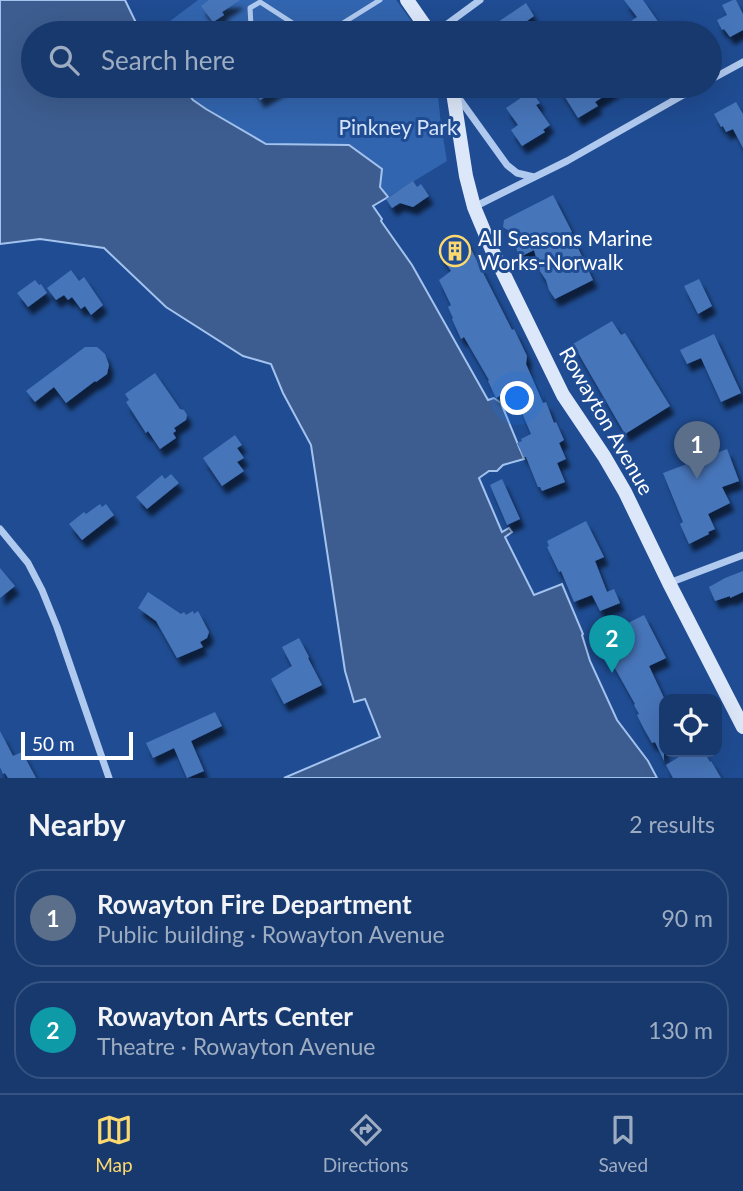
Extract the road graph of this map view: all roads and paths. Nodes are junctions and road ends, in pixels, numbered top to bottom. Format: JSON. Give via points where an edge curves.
{"nodes":[{"id":1,"x":380,"y":0,"type":"edge"},
{"id":2,"x":407,"y":0,"type":"edge"},
{"id":3,"x":480,"y":0,"type":"edge"},
{"id":4,"x":251,"y":21,"type":"edge"},
{"id":5,"x":290,"y":21,"type":"edge"},
{"id":6,"x":346,"y":21,"type":"edge"},
{"id":7,"x":424,"y":21,"type":"edge"},
{"id":8,"x":450,"y":21,"type":"edge"},
{"id":9,"x":743,"y":62,"type":"edge"},
{"id":10,"x":722,"y":73,"type":"edge"},
{"id":11,"x":454,"y":98,"type":"edge"},
{"id":12,"x":460,"y":98,"type":"edge"},
{"id":13,"x":678,"y":98,"type":"edge"},
{"id":14,"x":534,"y":177,"type":"junction"},
{"id":15,"x":474,"y":207,"type":"junction"},
{"id":16,"x":0,"y":529,"type":"edge"},
{"id":17,"x":743,"y":555,"type":"edge"},
{"id":18,"x":669,"y":583,"type":"junction"},
{"id":19,"x":742,"y":724,"type":"edge"},
{"id":20,"x":109,"y":778,"type":"edge"}],
"edges":[{"from":1,"to":6,"type":"lane"},
{"from":2,"to":7,"type":"main road"},
{"from":3,"to":8,"type":"street"},
{"from":4,"to":5,"type":"lane","via":[[250,8],[260,2]]},
{"from":9,"to":10,"type":"street"},
{"from":11,"to":15,"type":"main road","name":"Rowayton Avenue"},
{"from":12,"to":14,"type":"street","via":[[507,164],[517,173]]},
{"from":13,"to":14,"type":"street"},
{"from":14,"to":15,"type":"street"},
{"from":15,"to":18,"type":"main road","name":"Rowayton Avenue","via":[[553,376],[617,477]]},
{"from":16,"to":20,"type":"street","via":[[28,563],[42,590]]},
{"from":17,"to":18,"type":"street"},
{"from":18,"to":19,"type":"main road","name":"Rowayton Avenue"}]}
